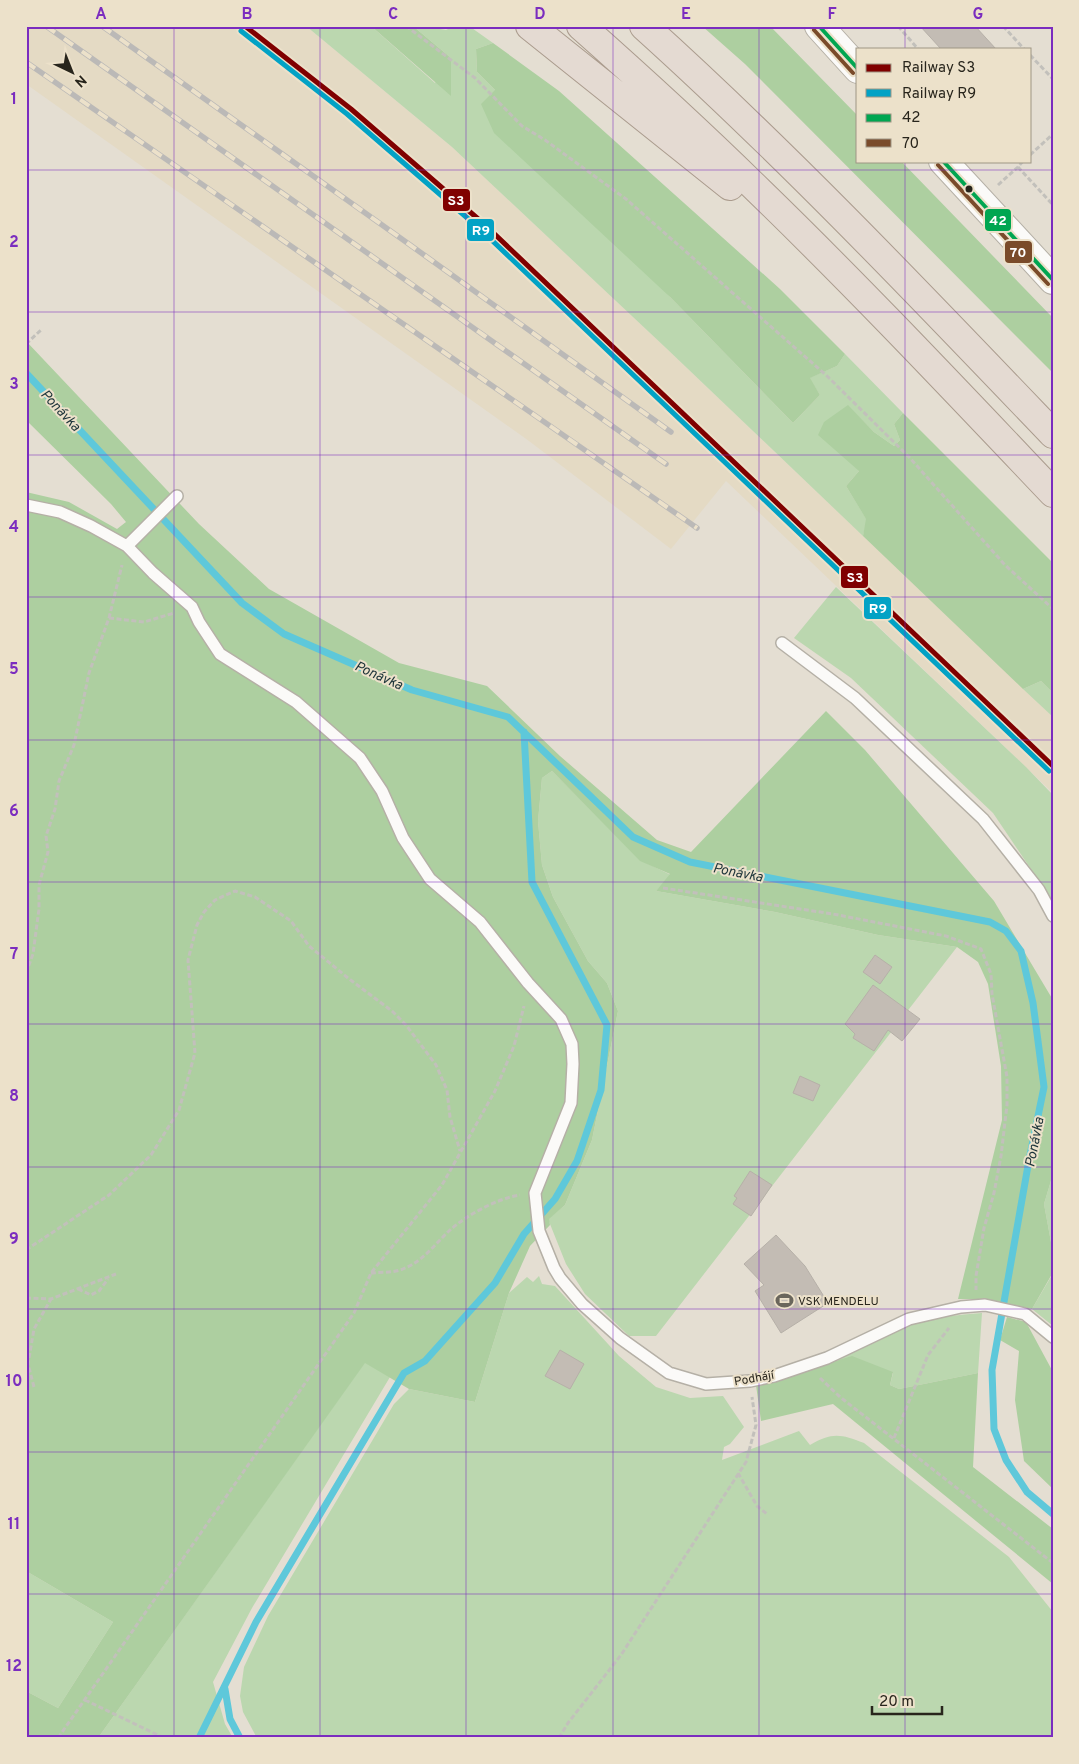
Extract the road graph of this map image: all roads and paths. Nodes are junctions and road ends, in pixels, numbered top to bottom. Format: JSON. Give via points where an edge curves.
{"nodes":[{"id":1,"x":406,"y":26,"type":"edge"},
{"id":2,"x":530,"y":26,"type":"edge"},
{"id":3,"x":581,"y":26,"type":"edge"},
{"id":4,"x":644,"y":26,"type":"edge"},
{"id":5,"x":819,"y":26,"type":"edge"},
{"id":6,"x":898,"y":26,"type":"edge"},
{"id":7,"x":1003,"y":26,"type":"edge"},
{"id":8,"x":917,"y":48,"type":"edge"},
{"id":9,"x":1023,"y":48,"type":"edge"},
{"id":10,"x":1032,"y":57,"type":"edge"},
{"id":11,"x":856,"y":67,"type":"edge"},
{"id":12,"x":1053,"y":79,"type":"edge"},
{"id":13,"x":1053,"y":134,"type":"edge"},
{"id":14,"x":1032,"y":153,"type":"edge"},
{"id":15,"x":944,"y":162,"type":"edge"},
{"id":16,"x":1022,"y":162,"type":"edge"},
{"id":17,"x":1018,"y":167,"type":"junction"},
{"id":18,"x":997,"y":186,"type":"dead end"},
{"id":19,"x":1053,"y":205,"type":"edge"},
{"id":20,"x":1053,"y":280,"type":"edge"},
{"id":21,"x":853,"y":286,"type":"junction"},
{"id":22,"x":41,"y":330,"type":"dead end"},
{"id":23,"x":26,"y":344,"type":"edge"},
{"id":24,"x":1053,"y":434,"type":"edge"},
{"id":25,"x":1053,"y":493,"type":"edge"},
{"id":26,"x":177,"y":496,"type":"dead end"},
{"id":27,"x":26,"y":505,"type":"edge"},
{"id":28,"x":127,"y":546,"type":"junction"},
{"id":29,"x":192,"y":607,"type":"junction"},
{"id":30,"x":1053,"y":609,"type":"edge"},
{"id":31,"x":108,"y":618,"type":"junction"},
{"id":32,"x":782,"y":643,"type":"dead end"},
{"id":33,"x":663,"y":888,"type":"dead end"},
{"id":34,"x":1053,"y":916,"type":"edge"},
{"id":35,"x":26,"y":973,"type":"edge"},
{"id":36,"x":528,"y":983,"type":"junction"},
{"id":37,"x":461,"y":1152,"type":"junction"},
{"id":38,"x":536,"y":1198,"type":"junction"},
{"id":39,"x":26,"y":1250,"type":"edge"},
{"id":40,"x":371,"y":1273,"type":"junction"},
{"id":41,"x":116,"y":1274,"type":"dead end"},
{"id":42,"x":108,"y":1278,"type":"junction"},
{"id":43,"x":78,"y":1289,"type":"junction"},
{"id":44,"x":26,"y":1298,"type":"edge"},
{"id":45,"x":51,"y":1299,"type":"junction"},
{"id":46,"x":976,"y":1306,"type":"junction"},
{"id":47,"x":1053,"y":1337,"type":"edge"},
{"id":48,"x":806,"y":1366,"type":"junction"},
{"id":49,"x":750,"y":1382,"type":"junction"},
{"id":50,"x":34,"y":1387,"type":"dead end"},
{"id":51,"x":894,"y":1438,"type":"junction"},
{"id":52,"x":738,"y":1473,"type":"junction"},
{"id":53,"x":767,"y":1514,"type":"dead end"},
{"id":54,"x":1053,"y":1562,"type":"edge"},
{"id":55,"x":85,"y":1700,"type":"junction"},
{"id":56,"x":58,"y":1738,"type":"edge"},
{"id":57,"x":164,"y":1738,"type":"edge"},
{"id":58,"x":559,"y":1738,"type":"edge"}],
"edges":[{"from":1,"to":30,"type":"path","via":[[475,78],[522,126],[626,199],[828,376],[909,457],[1005,565]]},
{"from":2,"to":21,"type":"highway"},
{"from":3,"to":21,"type":"highway","via":[[760,191]]},
{"from":4,"to":24,"type":"highway","via":[[776,150]]},
{"from":5,"to":11,"type":"street"},
{"from":6,"to":8,"type":"path"},
{"from":7,"to":9,"type":"path"},
{"from":10,"to":12,"type":"path"},
{"from":13,"to":14,"type":"path"},
{"from":15,"to":20,"type":"street"},
{"from":16,"to":17,"type":"path"},
{"from":17,"to":18,"type":"path"},
{"from":17,"to":19,"type":"path"},
{"from":21,"to":25,"type":"highway"},
{"from":22,"to":23,"type":"path"},
{"from":26,"to":28,"type":"lane"},
{"from":27,"to":28,"type":"lane","via":[[60,512]]},
{"from":28,"to":29,"type":"lane"},
{"from":28,"to":31,"type":"path"},
{"from":29,"to":31,"type":"path","via":[[144,622]]},
{"from":29,"to":36,"type":"lane","via":[[220,654],[296,702],[360,758],[382,792],[402,838],[430,880],[480,922]]},
{"from":31,"to":35,"type":"path","via":[[89,673],[74,745],[59,781],[55,809],[46,836],[48,852],[39,885],[33,954]]},
{"from":32,"to":34,"type":"lane","via":[[855,698],[983,820],[1039,890]]},
{"from":33,"to":46,"type":"path","via":[[832,914],[946,936],[981,950],[991,974],[1008,1077],[1001,1156],[976,1276]]},
{"from":36,"to":37,"type":"path","via":[[514,1046],[495,1092]]},
{"from":36,"to":38,"type":"lane","via":[[561,1019],[572,1044],[573,1064],[571,1104]]},
{"from":37,"to":39,"type":"path","via":[[450,1117],[447,1090],[436,1065],[406,1025],[309,946],[291,921],[255,897],[235,891],[216,900],[196,924],[188,960],[195,1053],[179,1110],[151,1154],[109,1195]]},
{"from":37,"to":40,"type":"path","via":[[442,1184]]},
{"from":38,"to":40,"type":"path","via":[[508,1196],[450,1230],[404,1269]]},
{"from":38,"to":49,"type":"lane","name":"Podhájí","via":[[539,1231],[554,1268],[582,1304],[620,1338],[669,1373],[706,1384]]},
{"from":40,"to":55,"type":"path","via":[[354,1313]]},
{"from":41,"to":42,"type":"path"},
{"from":42,"to":43,"type":"path"},
{"from":42,"to":43,"type":"path","via":[[91,1295]]},
{"from":43,"to":45,"type":"path"},
{"from":44,"to":45,"type":"path"},
{"from":45,"to":50,"type":"path","via":[[34,1329],[28,1364]]},
{"from":46,"to":47,"type":"lane","name":"Podhájí","via":[[1025,1314]]},
{"from":46,"to":48,"type":"lane","name":"Podhájí","via":[[909,1319]]},
{"from":46,"to":51,"type":"path","via":[[928,1354]]},
{"from":48,"to":49,"type":"lane","name":"Podhájí"},
{"from":48,"to":51,"type":"path"},
{"from":49,"to":52,"type":"path","via":[[756,1425],[746,1462]]},
{"from":51,"to":54,"type":"path"},
{"from":52,"to":53,"type":"path","via":[[757,1506]]},
{"from":52,"to":58,"type":"path","via":[[621,1655]]},
{"from":55,"to":56,"type":"path"},
{"from":55,"to":57,"type":"path"}]}
